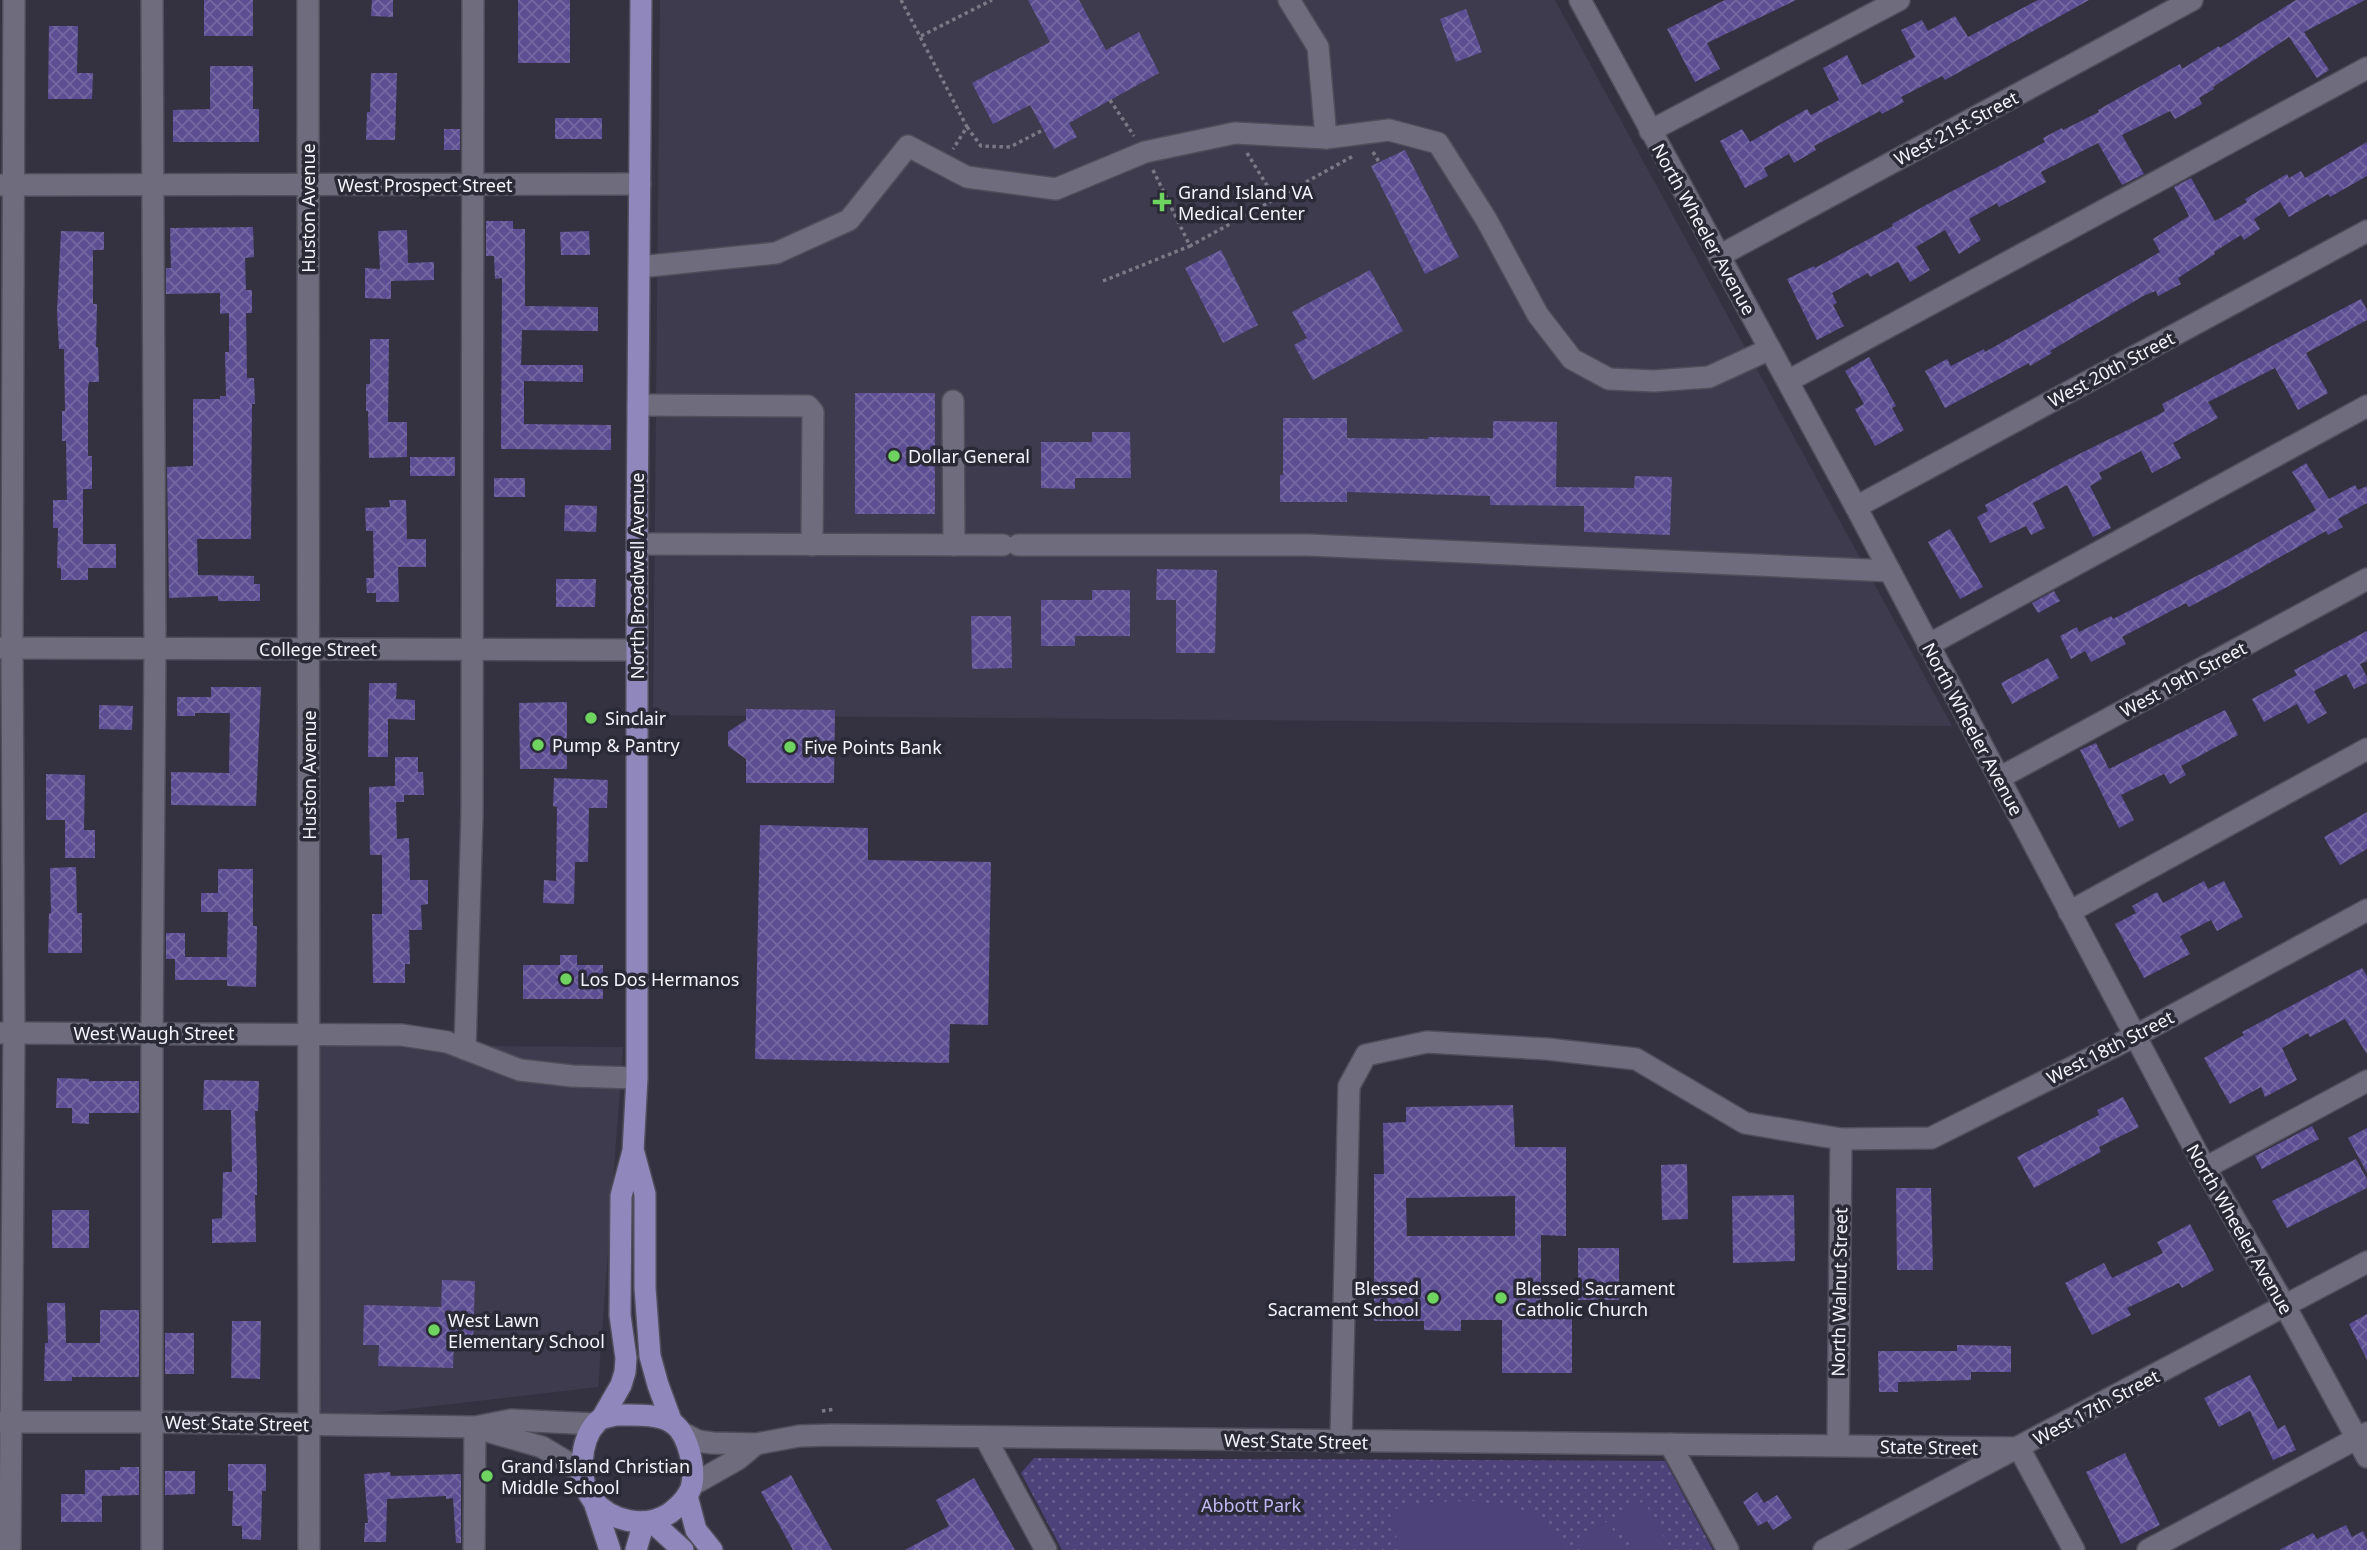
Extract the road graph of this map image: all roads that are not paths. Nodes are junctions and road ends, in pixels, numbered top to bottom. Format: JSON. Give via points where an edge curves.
{"nodes":[{"id":1,"x":14,"y":0,"type":"edge"},
{"id":2,"x":152,"y":0,"type":"edge"},
{"id":3,"x":308,"y":0,"type":"edge"},
{"id":4,"x":473,"y":0,"type":"edge"},
{"id":5,"x":641,"y":0,"type":"edge"},
{"id":6,"x":1289,"y":0,"type":"edge"},
{"id":7,"x":1899,"y":0,"type":"edge"},
{"id":8,"x":2192,"y":0,"type":"edge"},
{"id":9,"x":1589,"y":3,"type":"edge"},
{"id":10,"x":2367,"y":68,"type":"edge"},
{"id":11,"x":1650,"y":131,"type":"junction"},
{"id":12,"x":1326,"y":138,"type":"junction"},
{"id":13,"x":640,"y":184,"type":"junction"},
{"id":14,"x":7,"y":185,"type":"edge"},
{"id":15,"x":152,"y":185,"type":"junction"},
{"id":16,"x":308,"y":185,"type":"junction"},
{"id":17,"x":474,"y":185,"type":"junction"},
{"id":18,"x":2367,"y":231,"type":"edge"},
{"id":19,"x":1719,"y":256,"type":"junction"},
{"id":20,"x":639,"y":267,"type":"junction"},
{"id":21,"x":1770,"y":349,"type":"junction"},
{"id":22,"x":1788,"y":381,"type":"junction"},
{"id":23,"x":953,"y":401,"type":"dead end"},
{"id":24,"x":638,"y":405,"type":"junction"},
{"id":25,"x":2367,"y":406,"type":"edge"},
{"id":26,"x":1856,"y":507,"type":"junction"},
{"id":27,"x":637,"y":544,"type":"junction"},
{"id":28,"x":812,"y":545,"type":"junction"},
{"id":29,"x":954,"y":545,"type":"junction"},
{"id":30,"x":1889,"y":571,"type":"junction"},
{"id":31,"x":2367,"y":579,"type":"edge"},
{"id":32,"x":1928,"y":645,"type":"junction"},
{"id":33,"x":6,"y":648,"type":"edge"},
{"id":34,"x":155,"y":648,"type":"junction"},
{"id":35,"x":309,"y":649,"type":"junction"},
{"id":36,"x":471,"y":649,"type":"junction"},
{"id":37,"x":637,"y":650,"type":"junction"},
{"id":38,"x":2367,"y":750,"type":"edge"},
{"id":39,"x":1999,"y":778,"type":"junction"},
{"id":40,"x":2367,"y":910,"type":"edge"},
{"id":41,"x":2069,"y":912,"type":"junction"},
{"id":42,"x":7,"y":1033,"type":"edge"},
{"id":43,"x":152,"y":1033,"type":"junction"},
{"id":44,"x":309,"y":1034,"type":"junction"},
{"id":45,"x":2135,"y":1036,"type":"junction"},
{"id":46,"x":465,"y":1049,"type":"junction"},
{"id":47,"x":637,"y":1078,"type":"junction"},
{"id":48,"x":2367,"y":1081,"type":"edge"},
{"id":49,"x":1841,"y":1139,"type":"junction"},
{"id":50,"x":633,"y":1151,"type":"junction"},
{"id":51,"x":2205,"y":1168,"type":"junction"},
{"id":52,"x":2367,"y":1262,"type":"edge"},
{"id":53,"x":2285,"y":1306,"type":"junction"},
{"id":54,"x":599,"y":1421,"type":"junction"},
{"id":55,"x":6,"y":1422,"type":"edge"},
{"id":56,"x":151,"y":1422,"type":"junction"},
{"id":57,"x":309,"y":1424,"type":"junction"},
{"id":58,"x":475,"y":1427,"type":"junction"},
{"id":59,"x":677,"y":1427,"type":"junction"},
{"id":60,"x":985,"y":1437,"type":"junction"},
{"id":61,"x":1340,"y":1442,"type":"junction"},
{"id":62,"x":2364,"y":1443,"type":"edge"},
{"id":63,"x":756,"y":1444,"type":"junction"},
{"id":64,"x":1671,"y":1444,"type":"junction"},
{"id":65,"x":1838,"y":1445,"type":"junction"},
{"id":66,"x":2019,"y":1448,"type":"junction"},
{"id":67,"x":583,"y":1476,"type":"junction"},
{"id":68,"x":690,"y":1491,"type":"junction"},
{"id":69,"x":593,"y":1499,"type":"junction"},
{"id":70,"x":647,"y":1522,"type":"junction"},
{"id":71,"x":10,"y":1550,"type":"edge"},
{"id":72,"x":152,"y":1550,"type":"edge"},
{"id":73,"x":309,"y":1550,"type":"edge"},
{"id":74,"x":474,"y":1550,"type":"edge"},
{"id":75,"x":610,"y":1550,"type":"edge"},
{"id":76,"x":636,"y":1550,"type":"edge"},
{"id":77,"x":682,"y":1550,"type":"edge"},
{"id":78,"x":712,"y":1550,"type":"edge"},
{"id":79,"x":1046,"y":1550,"type":"edge"},
{"id":80,"x":1728,"y":1550,"type":"edge"},
{"id":81,"x":1824,"y":1550,"type":"edge"},
{"id":82,"x":2074,"y":1550,"type":"edge"},
{"id":83,"x":2148,"y":1550,"type":"edge"}],
"edges":[{"from":1,"to":14,"type":"street"},
{"from":2,"to":15,"type":"street"},
{"from":3,"to":16,"type":"street","name":"Huston Avenue"},
{"from":4,"to":17,"type":"street"},
{"from":5,"to":13,"type":"main road","name":"North Broadwell Avenue"},
{"from":6,"to":12,"type":"street","via":[[1318,47]]},
{"from":7,"to":11,"type":"street"},
{"from":8,"to":19,"type":"street","name":"West 21st Street"},
{"from":9,"to":11,"type":"street","name":"North Wheeler Avenue"},
{"from":10,"to":22,"type":"street"},
{"from":11,"to":19,"type":"street","name":"North Wheeler Avenue"},
{"from":12,"to":20,"type":"street","via":[[1235,133],[1145,152],[1056,189],[967,177],[908,146],[849,220],[776,253]]},
{"from":12,"to":21,"type":"street","via":[[1390,130],[1438,143],[1538,315],[1572,359],[1609,379],[1709,377]]},
{"from":13,"to":17,"type":"street","name":"West Prospect Street"},
{"from":13,"to":20,"type":"main road","name":"North Broadwell Avenue"},
{"from":14,"to":15,"type":"street","name":"West Prospect Street"},
{"from":14,"to":33,"type":"street"},
{"from":15,"to":16,"type":"street","name":"West Prospect Street"},
{"from":15,"to":34,"type":"street"},
{"from":16,"to":17,"type":"street","name":"West Prospect Street"},
{"from":16,"to":35,"type":"street","name":"Huston Avenue"},
{"from":17,"to":36,"type":"street"},
{"from":18,"to":26,"type":"street","name":"West 20th Street"},
{"from":19,"to":21,"type":"street","name":"North Wheeler Avenue"},
{"from":20,"to":24,"type":"main road","name":"North Broadwell Avenue"},
{"from":21,"to":22,"type":"street","name":"North Wheeler Avenue"},
{"from":22,"to":26,"type":"street","name":"North Wheeler Avenue"},
{"from":23,"to":29,"type":"street"},
{"from":24,"to":27,"type":"main road","name":"North Broadwell Avenue"},
{"from":24,"to":28,"type":"street","via":[[808,406],[813,412]]},
{"from":25,"to":32,"type":"street"},
{"from":26,"to":30,"type":"street","name":"North Wheeler Avenue"},
{"from":27,"to":28,"type":"street"},
{"from":27,"to":37,"type":"main road","name":"North Broadwell Avenue"},
{"from":28,"to":29,"type":"street"},
{"from":29,"to":30,"type":"street","via":[[1308,545]]},
{"from":30,"to":32,"type":"street","name":"North Wheeler Avenue"},
{"from":31,"to":39,"type":"street","name":"West 19th Street"},
{"from":32,"to":39,"type":"street","name":"North Wheeler Avenue"},
{"from":33,"to":34,"type":"street","name":"College Street"},
{"from":33,"to":42,"type":"street"},
{"from":34,"to":35,"type":"street","name":"College Street"},
{"from":34,"to":43,"type":"street"},
{"from":35,"to":36,"type":"street","name":"College Street"},
{"from":35,"to":44,"type":"street","name":"Huston Avenue"},
{"from":36,"to":37,"type":"street","name":"College Street"},
{"from":36,"to":46,"type":"street"},
{"from":37,"to":47,"type":"main road","name":"North Broadwell Avenue"},
{"from":38,"to":41,"type":"street"},
{"from":39,"to":41,"type":"street","name":"North Wheeler Avenue"},
{"from":40,"to":45,"type":"street","name":"West 18th Street"},
{"from":41,"to":45,"type":"street","name":"North Wheeler Avenue"},
{"from":42,"to":43,"type":"street","name":"West Waugh Street"},
{"from":42,"to":55,"type":"street"},
{"from":43,"to":44,"type":"street","name":"West Waugh Street"},
{"from":43,"to":56,"type":"street"},
{"from":44,"to":46,"type":"street","name":"West Waugh Street","via":[[424,1037]]},
{"from":44,"to":57,"type":"street","name":"Huston Avenue"},
{"from":45,"to":49,"type":"street","name":"West 18th Street","via":[[1931,1138]]},
{"from":45,"to":51,"type":"street","name":"North Wheeler Avenue"},
{"from":46,"to":47,"type":"street","name":"West Waugh Street","via":[[540,1074]]},
{"from":47,"to":50,"type":"main road","name":"North Broadwell Avenue"},
{"from":48,"to":51,"type":"street"},
{"from":49,"to":61,"type":"street","name":"West 18th Street","via":[[1745,1123],[1636,1059],[1427,1042],[1366,1055],[1349,1086]]},
{"from":49,"to":65,"type":"street","name":"North Walnut Street"},
{"from":50,"to":54,"type":"main road","name":"North Broadwell Avenue","via":[[621,1196],[620,1315],[625,1372]]},
{"from":50,"to":59,"type":"main road","name":"North Broadwell Avenue","via":[[645,1194],[650,1356]]},
{"from":51,"to":53,"type":"street","name":"North Wheeler Avenue"},
{"from":52,"to":53,"type":"street","name":"West 17th Street"},
{"from":53,"to":62,"type":"street","name":"North Wheeler Avenue"},
{"from":53,"to":66,"type":"street","name":"West 17th Street"},
{"from":54,"to":58,"type":"street","name":"West State Street","via":[[511,1420]]},
{"from":54,"to":59,"type":"main road","via":[[637,1415]]},
{"from":54,"to":67,"type":"main road","via":[[586,1443]]},
{"from":55,"to":56,"type":"street","name":"West State Street"},
{"from":55,"to":71,"type":"street"},
{"from":56,"to":57,"type":"street","name":"West State Street"},
{"from":56,"to":72,"type":"street"},
{"from":57,"to":58,"type":"street","name":"West State Street"},
{"from":57,"to":73,"type":"street","name":"Huston Avenue"},
{"from":58,"to":67,"type":"street","name":"West State Street","via":[[542,1447]]},
{"from":58,"to":74,"type":"street"},
{"from":59,"to":63,"type":"street","name":"West State Street","via":[[698,1441]]},
{"from":59,"to":68,"type":"main road","via":[[688,1450]]},
{"from":60,"to":61,"type":"street","name":"West State Street"},
{"from":60,"to":63,"type":"street","name":"West State Street","via":[[810,1435]]},
{"from":60,"to":79,"type":"street"},
{"from":61,"to":64,"type":"street","name":"West State Street"},
{"from":62,"to":83,"type":"street"},
{"from":63,"to":68,"type":"street","name":"West State Street"},
{"from":64,"to":65,"type":"street","name":"West State Street"},
{"from":64,"to":80,"type":"street"},
{"from":65,"to":66,"type":"street","name":"State Street"},
{"from":66,"to":81,"type":"street","name":"West 17th Street"},
{"from":66,"to":82,"type":"street"},
{"from":67,"to":69,"type":"main road"},
{"from":68,"to":70,"type":"main road","via":[[673,1510]]},
{"from":68,"to":78,"type":"main road","via":[[696,1530]]},
{"from":69,"to":70,"type":"main road","via":[[614,1516]]},
{"from":69,"to":75,"type":"main road"},
{"from":70,"to":76,"type":"main road"},
{"from":70,"to":77,"type":"main road"}]}
